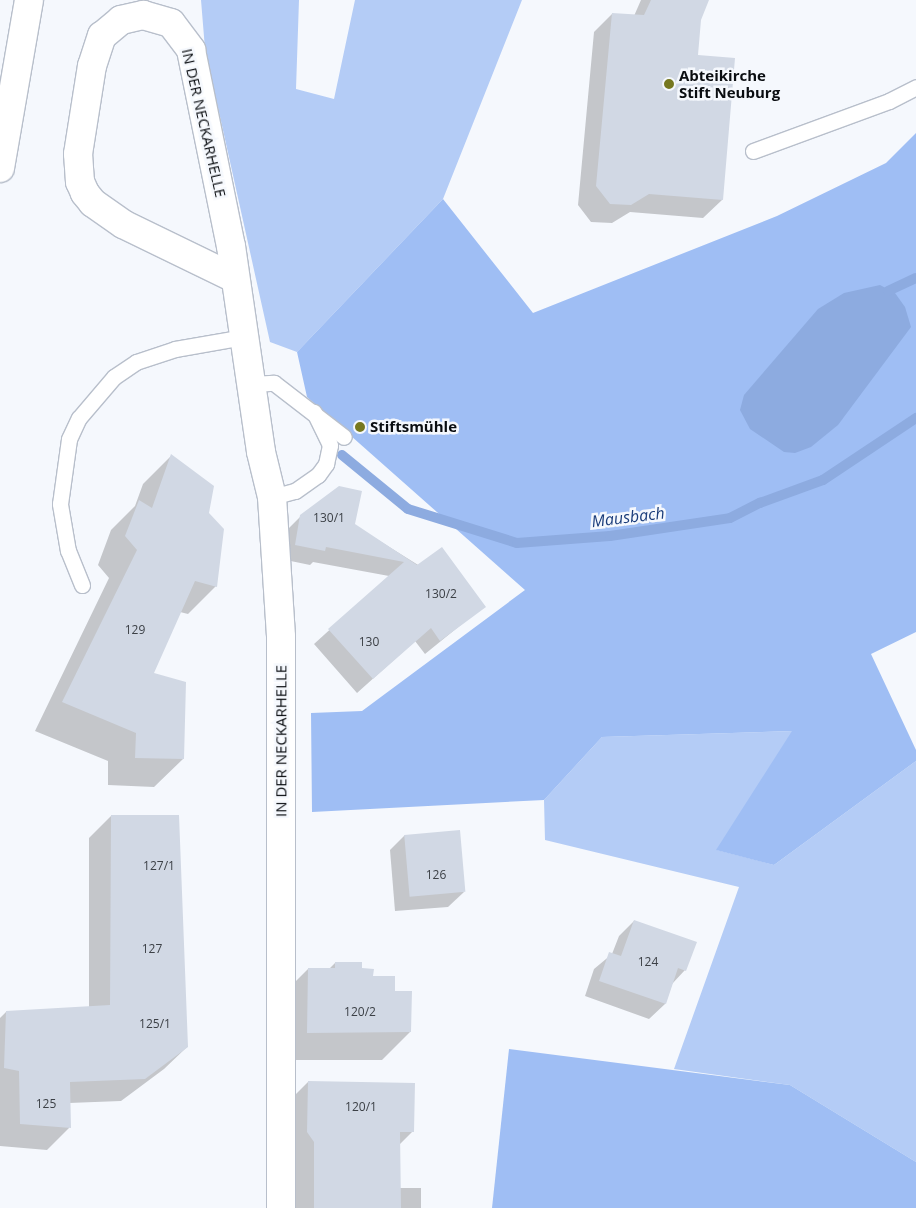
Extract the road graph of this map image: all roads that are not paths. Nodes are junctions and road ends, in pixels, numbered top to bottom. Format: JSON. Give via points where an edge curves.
{"nodes":[{"id":1,"x":29,"y":0,"type":"edge"},
{"id":2,"x":916,"y":87,"type":"edge"},
{"id":3,"x":754,"y":151,"type":"dead end"},
{"id":4,"x":0,"y":168,"type":"edge"},
{"id":5,"x":234,"y":278,"type":"junction"},
{"id":6,"x":243,"y":337,"type":"junction"},
{"id":7,"x":252,"y":384,"type":"junction"},
{"id":8,"x":314,"y":412,"type":"junction"},
{"id":9,"x":344,"y":437,"type":"dead end"},
{"id":10,"x":272,"y":497,"type":"junction"},
{"id":11,"x":82,"y":585,"type":"dead end"},
{"id":12,"x":281,"y":1208,"type":"edge"}],
"edges":[{"from":1,"to":4,"type":"street"},
{"from":2,"to":3,"type":"lane","via":[[889,101]]},
{"from":5,"to":5,"type":"street","name":"IN DER NECKARHELLE","via":[[231,246],[190,50],[171,23],[156,17],[130,16],[111,26],[95,52],[81,126],[80,182],[93,203],[124,224]]},
{"from":5,"to":6,"type":"street","name":"IN DER NECKARHELLE"},
{"from":6,"to":7,"type":"street","name":"IN DER NECKARHELLE"},
{"from":6,"to":11,"type":"lane","via":[[175,349],[136,362],[114,377],[79,418],[69,439],[60,504],[68,551]]},
{"from":7,"to":8,"type":"lane","via":[[274,383]]},
{"from":7,"to":10,"type":"street","name":"IN DER NECKARHELLE","via":[[261,452]]},
{"from":8,"to":9,"type":"lane"},
{"from":8,"to":10,"type":"lane","via":[[330,445],[326,464],[318,475],[295,491]]},
{"from":10,"to":12,"type":"street","name":"IN DER NECKARHELLE","via":[[281,637]]}]}
